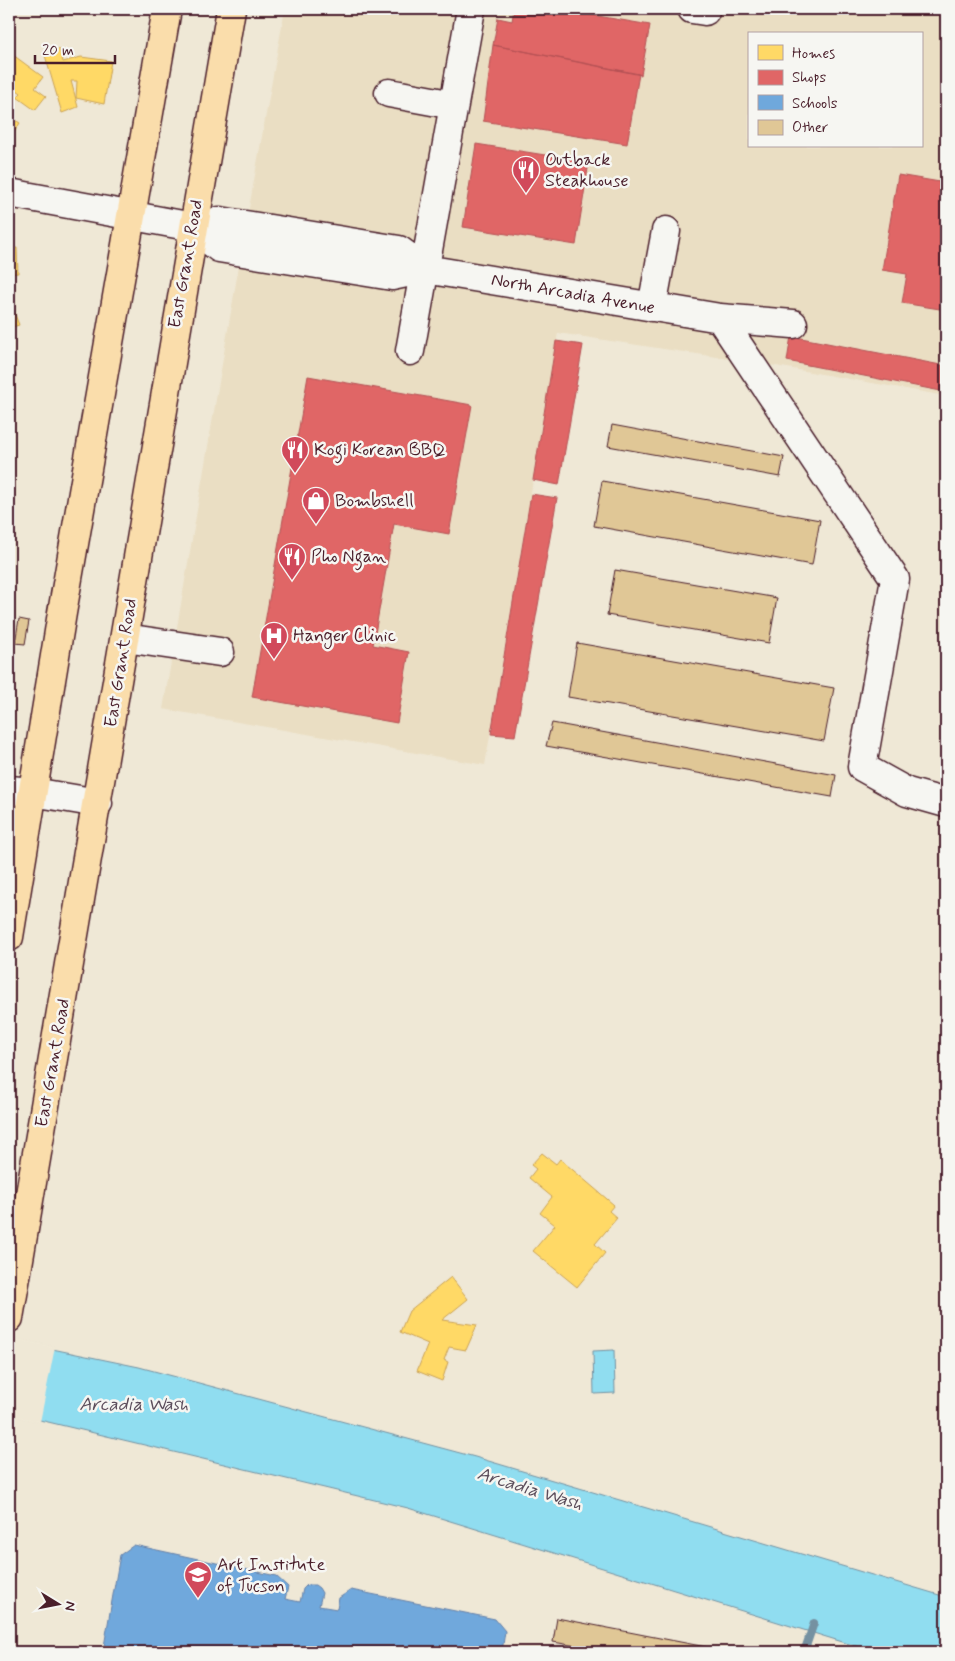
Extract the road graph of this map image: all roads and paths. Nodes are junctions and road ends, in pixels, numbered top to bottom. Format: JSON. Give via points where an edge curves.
{"nodes":[{"id":1,"x":167,"y":9,"type":"edge"},
{"id":2,"x":231,"y":9,"type":"edge"},
{"id":3,"x":471,"y":9,"type":"edge"},
{"id":4,"x":390,"y":94,"type":"dead end"},
{"id":5,"x":454,"y":105,"type":"junction"},
{"id":6,"x":9,"y":193,"type":"edge"},
{"id":7,"x":130,"y":215,"type":"junction"},
{"id":8,"x":193,"y":227,"type":"junction"},
{"id":9,"x":666,"y":231,"type":"dead end"},
{"id":10,"x":425,"y":269,"type":"junction"},
{"id":11,"x":652,"y":307,"type":"junction"},
{"id":12,"x":720,"y":318,"type":"junction"},
{"id":13,"x":793,"y":324,"type":"dead end"},
{"id":14,"x":410,"y":351,"type":"dead end"},
{"id":15,"x":125,"y":638,"type":"junction"},
{"id":16,"x":220,"y":652,"type":"dead end"},
{"id":17,"x":21,"y":791,"type":"edge"},
{"id":18,"x":98,"y":803,"type":"junction"},
{"id":19,"x":946,"y":803,"type":"edge"},
{"id":20,"x":9,"y":937,"type":"edge"},
{"id":21,"x":9,"y":1318,"type":"edge"}],
"edges":[{"from":1,"to":7,"type":"main road"},
{"from":2,"to":8,"type":"main road","name":"East Grant Road"},
{"from":3,"to":5,"type":"street"},
{"from":4,"to":5,"type":"street"},
{"from":5,"to":10,"type":"street"},
{"from":6,"to":7,"type":"street","name":"North Arcadia Avenue"},
{"from":7,"to":8,"type":"street","name":"North Arcadia Avenue"},
{"from":7,"to":17,"type":"main road"},
{"from":8,"to":10,"type":"street","name":"North Arcadia Avenue","via":[[219,248],[392,276]]},
{"from":8,"to":15,"type":"main road","name":"East Grant Road"},
{"from":9,"to":11,"type":"street"},
{"from":10,"to":11,"type":"street","name":"North Arcadia Avenue"},
{"from":10,"to":14,"type":"street"},
{"from":11,"to":12,"type":"street","name":"North Arcadia Avenue"},
{"from":12,"to":13,"type":"street","name":"North Arcadia Avenue"},
{"from":12,"to":19,"type":"street","via":[[895,579],[862,767],[907,792]]},
{"from":15,"to":16,"type":"street"},
{"from":15,"to":18,"type":"main road","name":"East Grant Road"},
{"from":17,"to":18,"type":"street"},
{"from":17,"to":20,"type":"main road"},
{"from":18,"to":21,"type":"main road","name":"East Grant Road"}]}
